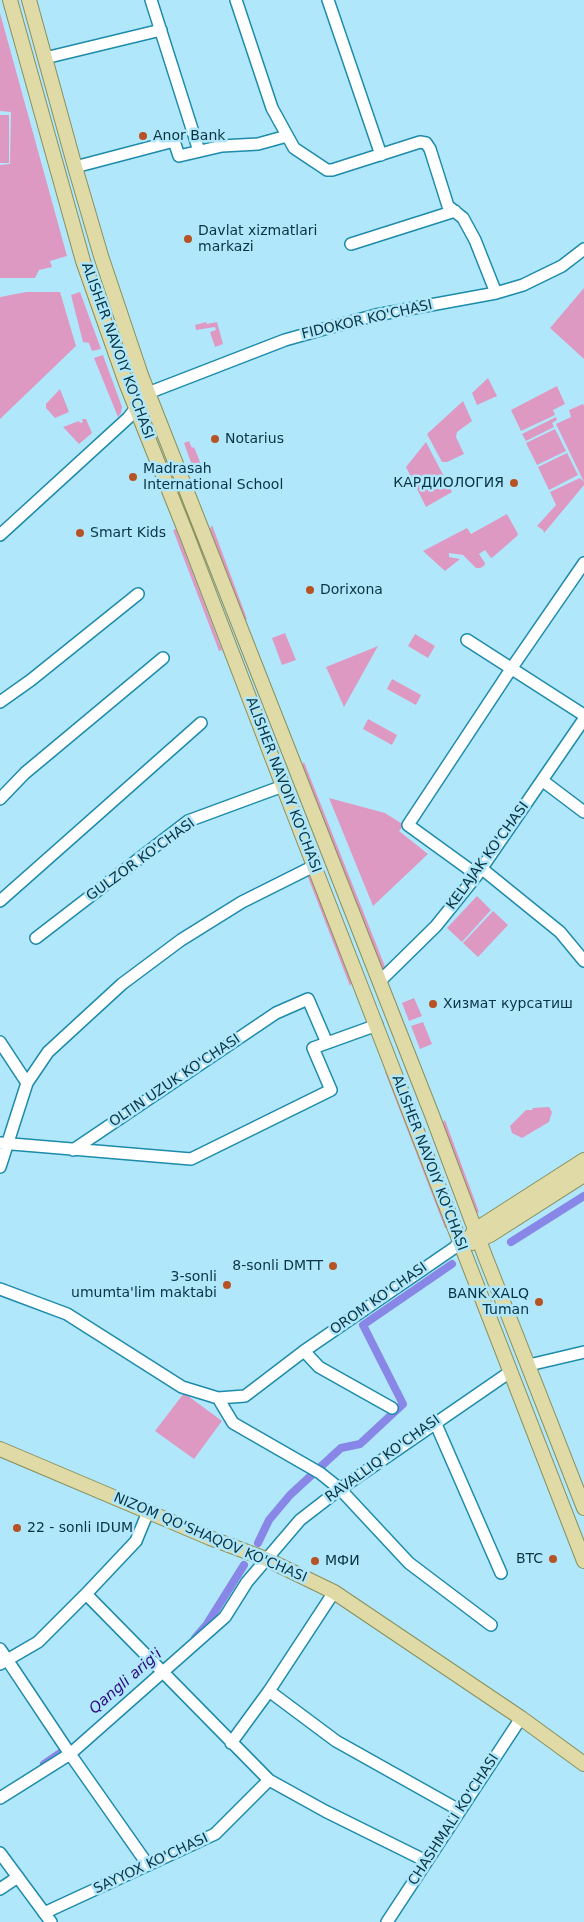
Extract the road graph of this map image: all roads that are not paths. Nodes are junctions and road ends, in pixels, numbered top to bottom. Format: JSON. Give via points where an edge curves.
{"nodes":[{"id":1,"x":10,"y":0,"type":"edge"},
{"id":2,"x":29,"y":0,"type":"edge"},
{"id":3,"x":152,"y":0,"type":"edge"},
{"id":4,"x":236,"y":0,"type":"edge"},
{"id":5,"x":328,"y":0,"type":"edge"},
{"id":6,"x":161,"y":30,"type":"junction"},
{"id":7,"x":45,"y":58,"type":"junction"},
{"id":8,"x":287,"y":136,"type":"junction"},
{"id":9,"x":199,"y":151,"type":"junction"},
{"id":10,"x":381,"y":155,"type":"junction"},
{"id":11,"x":75,"y":167,"type":"junction"},
{"id":12,"x":455,"y":211,"type":"junction"},
{"id":13,"x":351,"y":244,"type":"dead end"},
{"id":14,"x":584,"y":249,"type":"edge"},
{"id":15,"x":496,"y":293,"type":"junction"},
{"id":16,"x":148,"y":393,"type":"junction"},
{"id":17,"x":136,"y":407,"type":"junction"},
{"id":18,"x":0,"y":535,"type":"edge"},
{"id":19,"x":584,"y":563,"type":"edge"},
{"id":20,"x":138,"y":594,"type":"dead end"},
{"id":21,"x":467,"y":640,"type":"dead end"},
{"id":22,"x":163,"y":658,"type":"dead end"},
{"id":23,"x":511,"y":669,"type":"junction"},
{"id":24,"x":0,"y":702,"type":"edge"},
{"id":25,"x":584,"y":715,"type":"edge"},
{"id":26,"x":584,"y":719,"type":"edge"},
{"id":27,"x":201,"y":723,"type":"dead end"},
{"id":28,"x":282,"y":731,"type":"junction"},
{"id":29,"x":264,"y":738,"type":"junction"},
{"id":30,"x":543,"y":781,"type":"junction"},
{"id":31,"x":283,"y":786,"type":"junction"},
{"id":32,"x":0,"y":799,"type":"edge"},
{"id":33,"x":584,"y":812,"type":"edge"},
{"id":34,"x":314,"y":866,"type":"junction"},
{"id":35,"x":479,"y":872,"type":"junction"},
{"id":36,"x":0,"y":901,"type":"edge"},
{"id":37,"x":36,"y":938,"type":"dead end"},
{"id":38,"x":584,"y":961,"type":"edge"},
{"id":39,"x":379,"y":982,"type":"junction"},
{"id":40,"x":377,"y":1025,"type":"junction"},
{"id":41,"x":0,"y":1042,"type":"edge"},
{"id":42,"x":327,"y":1043,"type":"junction"},
{"id":43,"x":27,"y":1083,"type":"junction"},
{"id":44,"x":4,"y":1143,"type":"edge"},
{"id":45,"x":73,"y":1150,"type":"junction"},
{"id":46,"x":584,"y":1160,"type":"edge"},
{"id":47,"x":0,"y":1167,"type":"edge"},
{"id":48,"x":584,"y":1175,"type":"edge"},
{"id":49,"x":470,"y":1238,"type":"junction"},
{"id":50,"x":0,"y":1289,"type":"edge"},
{"id":51,"x":304,"y":1351,"type":"junction"},
{"id":52,"x":584,"y":1352,"type":"edge"},
{"id":53,"x":529,"y":1365,"type":"junction"},
{"id":54,"x":510,"y":1372,"type":"junction"},
{"id":55,"x":218,"y":1398,"type":"junction"},
{"id":56,"x":392,"y":1408,"type":"dead end"},
{"id":57,"x":436,"y":1422,"type":"junction"},
{"id":58,"x":0,"y":1449,"type":"edge"},
{"id":59,"x":566,"y":1460,"type":"junction"},
{"id":60,"x":548,"y":1468,"type":"junction"},
{"id":61,"x":340,"y":1489,"type":"junction"},
{"id":62,"x":584,"y":1508,"type":"edge"},
{"id":63,"x":148,"y":1512,"type":"junction"},
{"id":64,"x":266,"y":1559,"type":"junction"},
{"id":65,"x":584,"y":1561,"type":"edge"},
{"id":66,"x":501,"y":1573,"type":"dead end"},
{"id":67,"x":334,"y":1592,"type":"junction"},
{"id":68,"x":86,"y":1594,"type":"junction"},
{"id":69,"x":491,"y":1625,"type":"dead end"},
{"id":70,"x":0,"y":1649,"type":"edge"},
{"id":71,"x":3,"y":1662,"type":"edge"},
{"id":72,"x":160,"y":1670,"type":"junction"},
{"id":73,"x":269,"y":1691,"type":"junction"},
{"id":74,"x":521,"y":1718,"type":"junction"},
{"id":75,"x":231,"y":1742,"type":"junction"},
{"id":76,"x":68,"y":1751,"type":"junction"},
{"id":77,"x":584,"y":1764,"type":"edge"},
{"id":78,"x":269,"y":1780,"type":"junction"},
{"id":79,"x":0,"y":1798,"type":"edge"},
{"id":80,"x":459,"y":1810,"type":"junction"},
{"id":81,"x":0,"y":1853,"type":"edge"},
{"id":82,"x":426,"y":1861,"type":"junction"},
{"id":83,"x":148,"y":1865,"type":"junction"},
{"id":84,"x":18,"y":1877,"type":"junction"},
{"id":85,"x":0,"y":1889,"type":"edge"},
{"id":86,"x":49,"y":1920,"type":"edge"},
{"id":87,"x":387,"y":1922,"type":"edge"}],
"edges":[{"from":1,"to":17,"type":"main road","name":"ALISHER NAVOIY KO'CHASI","via":[[83,261]]},
{"from":2,"to":7,"type":"main road","name":"ALISHER NAVOIY KO'CHASI"},
{"from":3,"to":6,"type":"street"},
{"from":4,"to":8,"type":"street","via":[[272,108]]},
{"from":5,"to":10,"type":"street"},
{"from":6,"to":7,"type":"street"},
{"from":6,"to":9,"type":"street"},
{"from":7,"to":11,"type":"main road","name":"ALISHER NAVOIY KO'CHASI"},
{"from":8,"to":9,"type":"street","via":[[258,144]]},
{"from":8,"to":10,"type":"street","via":[[294,148],[327,170]]},
{"from":9,"to":11,"type":"street","via":[[179,156],[174,141]]},
{"from":10,"to":12,"type":"street","via":[[420,142],[426,144],[448,206]]},
{"from":11,"to":16,"type":"main road","name":"ALISHER NAVOIY KO'CHASI","via":[[101,256]]},
{"from":12,"to":13,"type":"street"},
{"from":12,"to":15,"type":"street","via":[[476,240]]},
{"from":14,"to":15,"type":"street","name":"FIDOKOR KO'CHASI","via":[[543,276]]},
{"from":15,"to":16,"type":"street","name":"FIDOKOR KO'CHASI","via":[[376,315],[316,331]]},
{"from":16,"to":17,"type":"street"},
{"from":16,"to":28,"type":"main road","name":"ALISHER NAVOIY KO'CHASI"},
{"from":17,"to":18,"type":"street","via":[[128,418]]},
{"from":17,"to":29,"type":"main road","name":"ALISHER NAVOIY KO'CHASI"},
{"from":19,"to":23,"type":"street"},
{"from":20,"to":24,"type":"street"},
{"from":21,"to":23,"type":"street"},
{"from":22,"to":32,"type":"street","via":[[25,773]]},
{"from":23,"to":25,"type":"street"},
{"from":23,"to":35,"type":"street","via":[[408,825]]},
{"from":26,"to":30,"type":"street","name":"KELAJAK KO'CHASI"},
{"from":27,"to":36,"type":"street"},
{"from":28,"to":29,"type":"main road"},
{"from":28,"to":39,"type":"main road","name":"ALISHER NAVOIY KO'CHASI"},
{"from":29,"to":31,"type":"main road","name":"ALISHER NAVOIY KO'CHASI"},
{"from":30,"to":33,"type":"street"},
{"from":30,"to":35,"type":"street","name":"KELAJAK KO'CHASI"},
{"from":31,"to":34,"type":"main road","name":"ALISHER NAVOIY KO'CHASI"},
{"from":31,"to":37,"type":"street","name":"GULZOR KO'CHASI","via":[[188,822]]},
{"from":34,"to":40,"type":"main road","name":"ALISHER NAVOIY KO'CHASI"},
{"from":34,"to":43,"type":"street","via":[[242,902],[181,940],[129,978],[48,1052]]},
{"from":35,"to":38,"type":"street","via":[[560,932]]},
{"from":35,"to":39,"type":"street","name":"KELAJAK KO'CHASI","via":[[436,926]]},
{"from":39,"to":49,"type":"main road","name":"ALISHER NAVOIY KO'CHASI"},
{"from":40,"to":42,"type":"street"},
{"from":40,"to":49,"type":"main road","name":"ALISHER NAVOIY KO'CHASI"},
{"from":41,"to":43,"type":"street"},
{"from":42,"to":45,"type":"street","name":"OLTIN UZUK KO'CHASI","via":[[308,999],[276,1013]]},
{"from":42,"to":45,"type":"street","via":[[313,1048],[332,1090],[191,1159]]},
{"from":43,"to":44,"type":"street"},
{"from":44,"to":45,"type":"street"},
{"from":44,"to":47,"type":"street"},
{"from":46,"to":49,"type":"main road"},
{"from":48,"to":49,"type":"main road"},
{"from":49,"to":51,"type":"street","name":"OROM KO'CHASI"},
{"from":49,"to":53,"type":"main road","name":"ALISHER NAVOIY KO'CHASI"},
{"from":49,"to":54,"type":"main road","name":"ALISHER NAVOIY KO'CHASI"},
{"from":50,"to":55,"type":"street","name":"OROM KO'CHASI","via":[[67,1314],[182,1388]]},
{"from":51,"to":55,"type":"street","name":"OROM KO'CHASI","via":[[246,1396]]},
{"from":51,"to":56,"type":"street","via":[[319,1368]]},
{"from":52,"to":53,"type":"street"},
{"from":53,"to":59,"type":"main road","name":"ALISHER NAVOIY KO'CHASI"},
{"from":54,"to":57,"type":"street","name":"RAVALLIQ KO'CHASI"},
{"from":54,"to":60,"type":"main road","name":"ALISHER NAVOIY KO'CHASI"},
{"from":55,"to":61,"type":"street","via":[[233,1424],[316,1471]]},
{"from":57,"to":61,"type":"street","name":"RAVALLIQ KO'CHASI"},
{"from":57,"to":66,"type":"street"},
{"from":58,"to":63,"type":"main road","name":"NIZOM QO'SHAQOV KO'CHASI"},
{"from":59,"to":60,"type":"main road"},
{"from":59,"to":62,"type":"main road","name":"ALISHER NAVOIY KO'CHASI"},
{"from":60,"to":65,"type":"main road","name":"ALISHER NAVOIY KO'CHASI"},
{"from":61,"to":64,"type":"street","name":"RAVALLIQ KO'CHASI","via":[[300,1520]]},
{"from":61,"to":69,"type":"street","via":[[409,1563]]},
{"from":63,"to":64,"type":"main road","name":"NIZOM QO'SHAQOV KO'CHASI"},
{"from":63,"to":68,"type":"street","via":[[136,1541]]},
{"from":64,"to":67,"type":"main road","name":"NIZOM QO'SHAQOV KO'CHASI"},
{"from":64,"to":72,"type":"street","name":"RAVALLIQ KO'CHASI","via":[[225,1616]]},
{"from":67,"to":73,"type":"street"},
{"from":67,"to":74,"type":"main road","name":"NIZOM QO'SHAQOV KO'CHASI"},
{"from":68,"to":71,"type":"street","via":[[38,1642]]},
{"from":68,"to":72,"type":"street"},
{"from":70,"to":71,"type":"street"},
{"from":71,"to":76,"type":"street"},
{"from":72,"to":75,"type":"street"},
{"from":72,"to":76,"type":"street","name":"RAVALLIQ KO'CHASI"},
{"from":73,"to":75,"type":"street"},
{"from":73,"to":80,"type":"street","via":[[336,1741]]},
{"from":74,"to":77,"type":"main road","name":"NIZOM QO'SHAQOV KO'CHASI"},
{"from":74,"to":80,"type":"street","name":"CHASHMALI KO'CHASI"},
{"from":75,"to":78,"type":"street"},
{"from":76,"to":79,"type":"street","name":"RAVALLIQ KO'CHASI"},
{"from":76,"to":83,"type":"street"},
{"from":78,"to":82,"type":"street"},
{"from":78,"to":83,"type":"street","name":"SAYYOX KO'CHASI","via":[[215,1834]]},
{"from":80,"to":82,"type":"street","name":"CHASHMALI KO'CHASI"},
{"from":81,"to":84,"type":"street"},
{"from":82,"to":87,"type":"street","name":"CHASHMALI KO'CHASI"},
{"from":83,"to":86,"type":"street","name":"SAYYOX KO'CHASI"},
{"from":84,"to":85,"type":"street"},
{"from":84,"to":86,"type":"street"}]}
